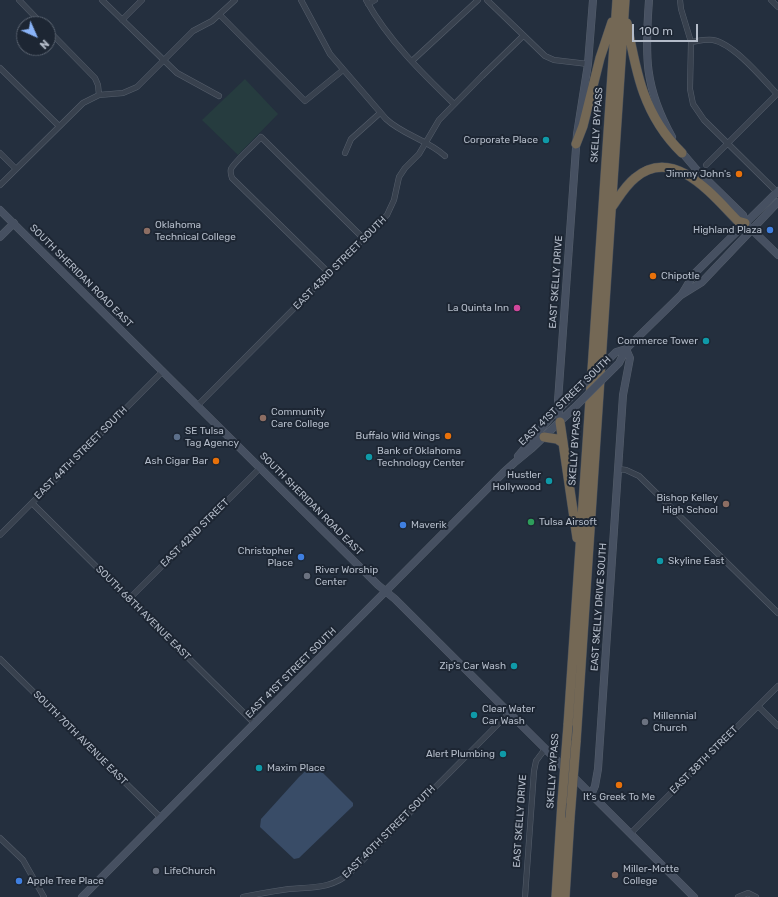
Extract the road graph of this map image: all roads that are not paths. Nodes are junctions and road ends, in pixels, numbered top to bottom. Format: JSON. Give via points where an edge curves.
{"nodes":[{"id":1,"x":19,"y":0,"type":"edge"},
{"id":2,"x":102,"y":0,"type":"edge"},
{"id":3,"x":142,"y":0,"type":"edge"},
{"id":4,"x":234,"y":0,"type":"edge"},
{"id":5,"x":301,"y":0,"type":"edge"},
{"id":6,"x":375,"y":0,"type":"edge"},
{"id":7,"x":478,"y":0,"type":"edge"},
{"id":8,"x":486,"y":0,"type":"edge"},
{"id":9,"x":593,"y":0,"type":"edge"},
{"id":10,"x":617,"y":0,"type":"edge"},
{"id":11,"x":649,"y":0,"type":"edge"},
{"id":12,"x":680,"y":0,"type":"edge"},
{"id":13,"x":771,"y":0,"type":"edge"},
{"id":14,"x":367,"y":2,"type":"edge"},
{"id":15,"x":622,"y":7,"type":"edge"},
{"id":16,"x":778,"y":7,"type":"edge"},
{"id":17,"x":220,"y":15,"type":"junction"},
{"id":18,"x":34,"y":16,"type":"edge"},
{"id":19,"x":122,"y":20,"type":"junction"},
{"id":20,"x":523,"y":36,"type":"junction"},
{"id":21,"x":56,"y":38,"type":"edge"},
{"id":22,"x":691,"y":42,"type":"junction"},
{"id":23,"x":164,"y":61,"type":"junction"},
{"id":24,"x":412,"y":61,"type":"junction"},
{"id":25,"x":588,"y":64,"type":"junction"},
{"id":26,"x":0,"y":68,"type":"edge"},
{"id":27,"x":343,"y":70,"type":"junction"},
{"id":28,"x":778,"y":93,"type":"edge"},
{"id":29,"x":100,"y":95,"type":"junction"},
{"id":30,"x":219,"y":96,"type":"dead end"},
{"id":31,"x":454,"y":104,"type":"junction"},
{"id":32,"x":380,"y":113,"type":"junction"},
{"id":33,"x":59,"y":126,"type":"junction"},
{"id":34,"x":426,"y":143,"type":"junction"},
{"id":35,"x":728,"y":143,"type":"junction"},
{"id":36,"x":576,"y":144,"type":"junction"},
{"id":37,"x":0,"y":153,"type":"edge"},
{"id":38,"x":345,"y":154,"type":"dead end"},
{"id":39,"x":682,"y":154,"type":"junction"},
{"id":40,"x":445,"y":156,"type":"dead end"},
{"id":41,"x":706,"y":165,"type":"dead end"},
{"id":42,"x":16,"y":169,"type":"junction"},
{"id":43,"x":0,"y":185,"type":"edge"},
{"id":44,"x":777,"y":191,"type":"edge"},
{"id":45,"x":778,"y":202,"type":"edge"},
{"id":46,"x":612,"y":207,"type":"junction"},
{"id":47,"x":0,"y":210,"type":"edge"},
{"id":48,"x":14,"y":223,"type":"junction"},
{"id":49,"x":745,"y":223,"type":"junction"},
{"id":50,"x":753,"y":230,"type":"junction"},
{"id":51,"x":0,"y":237,"type":"edge"},
{"id":52,"x":364,"y":239,"type":"junction"},
{"id":53,"x":778,"y":255,"type":"edge"},
{"id":54,"x":330,"y":274,"type":"junction"},
{"id":55,"x":681,"y":295,"type":"junction"},
{"id":56,"x":626,"y":349,"type":"junction"},
{"id":57,"x":163,"y":371,"type":"junction"},
{"id":58,"x":198,"y":405,"type":"junction"},
{"id":59,"x":559,"y":409,"type":"junction"},
{"id":60,"x":560,"y":422,"type":"junction"},
{"id":61,"x":544,"y":437,"type":"junction"},
{"id":62,"x":563,"y":443,"type":"junction"},
{"id":63,"x":514,"y":462,"type":"junction"},
{"id":64,"x":261,"y":467,"type":"junction"},
{"id":65,"x":618,"y":469,"type":"junction"},
{"id":66,"x":32,"y":503,"type":"junction"},
{"id":67,"x":0,"y":535,"type":"edge"},
{"id":68,"x":579,"y":554,"type":"junction"},
{"id":69,"x":386,"y":591,"type":"junction"},
{"id":70,"x":129,"y":599,"type":"junction"},
{"id":71,"x":778,"y":613,"type":"edge"},
{"id":72,"x":0,"y":659,"type":"edge"},
{"id":73,"x":778,"y":686,"type":"edge"},
{"id":74,"x":758,"y":706,"type":"junction"},
{"id":75,"x":509,"y":713,"type":"junction"},
{"id":76,"x":254,"y":723,"type":"junction"},
{"id":77,"x":778,"y":726,"type":"edge"},
{"id":78,"x":545,"y":749,"type":"junction"},
{"id":79,"x":591,"y":795,"type":"junction"},
{"id":80,"x":161,"y":818,"type":"junction"},
{"id":81,"x":570,"y":818,"type":"junction"},
{"id":82,"x":630,"y":834,"type":"junction"},
{"id":83,"x":0,"y":838,"type":"edge"},
{"id":84,"x":44,"y":897,"type":"edge"},
{"id":85,"x":82,"y":897,"type":"edge"},
{"id":86,"x":243,"y":897,"type":"edge"},
{"id":87,"x":525,"y":897,"type":"edge"},
{"id":88,"x":556,"y":897,"type":"edge"},
{"id":89,"x":565,"y":897,"type":"edge"},
{"id":90,"x":570,"y":897,"type":"edge"},
{"id":91,"x":694,"y":897,"type":"edge"},
{"id":92,"x":738,"y":897,"type":"edge"},
{"id":93,"x":756,"y":897,"type":"edge"}],
"edges":[{"from":1,"to":18,"type":"street"},
{"from":2,"to":19,"type":"street"},
{"from":3,"to":19,"type":"street"},
{"from":4,"to":17,"type":"street"},
{"from":5,"to":27,"type":"street","via":[[330,54]]},
{"from":6,"to":14,"type":"street"},
{"from":7,"to":24,"type":"street"},
{"from":8,"to":20,"type":"street"},
{"from":9,"to":25,"type":"main road"},
{"from":10,"to":15,"type":"highway","name":"SKELLY BYPASS"},
{"from":11,"to":39,"type":"main road","via":[[646,64],[655,102]]},
{"from":12,"to":22,"type":"street"},
{"from":13,"to":16,"type":"street"},
{"from":14,"to":24,"type":"street","via":[[381,25]]},
{"from":15,"to":36,"type":"highway","via":[[600,58]]},
{"from":15,"to":39,"type":"highway","via":[[642,91],[661,129]]},
{"from":15,"to":46,"type":"highway","name":"SKELLY BYPASS"},
{"from":15,"to":68,"type":"highway","name":"SKELLY BYPASS"},
{"from":17,"to":23,"type":"street","via":[[193,31]]},
{"from":17,"to":27,"type":"street","via":[[305,102]]},
{"from":19,"to":23,"type":"street"},
{"from":20,"to":25,"type":"street","via":[[549,59]]},
{"from":20,"to":31,"type":"street","name":"EAST 43RD STREET SOUTH"},
{"from":21,"to":29,"type":"street","via":[[95,78]]},
{"from":22,"to":28,"type":"street","via":[[712,40],[727,45]]},
{"from":22,"to":35,"type":"street","via":[[690,89],[693,104],[704,120]]},
{"from":23,"to":29,"type":"street","via":[[130,91]]},
{"from":23,"to":30,"type":"street","via":[[180,76]]},
{"from":24,"to":31,"type":"street"},
{"from":25,"to":36,"type":"main road"},
{"from":26,"to":33,"type":"street"},
{"from":27,"to":32,"type":"street"},
{"from":28,"to":35,"type":"street"},
{"from":29,"to":33,"type":"street","via":[[83,103]]},
{"from":31,"to":34,"type":"street","name":"EAST 43RD STREET SOUTH","via":[[439,120]]},
{"from":32,"to":34,"type":"street","via":[[393,125]]},
{"from":32,"to":38,"type":"street","via":[[351,139]]},
{"from":33,"to":42,"type":"street"},
{"from":34,"to":40,"type":"street"},
{"from":34,"to":52,"type":"street","name":"EAST 43RD STREET SOUTH","via":[[399,178],[390,211]]},
{"from":35,"to":41,"type":"street"},
{"from":35,"to":44,"type":"street"},
{"from":36,"to":59,"type":"main road","name":"EAST SKELLY DRIVE"},
{"from":37,"to":42,"type":"street"},
{"from":39,"to":49,"type":"main road","via":[[743,215]]},
{"from":42,"to":43,"type":"street"},
{"from":44,"to":49,"type":"main road","name":"EAST 41ST STREET SOUTH"},
{"from":45,"to":50,"type":"main road","name":"EAST 41ST STREET SOUTH"},
{"from":46,"to":49,"type":"highway","via":[[635,178],[654,169],[669,168],[683,172],[696,180],[738,221]]},
{"from":46,"to":81,"type":"highway","name":"SKELLY BYPASS","bridge":true},
{"from":47,"to":48,"type":"main road","name":"SOUTH SHERIDAN ROAD EAST"},
{"from":48,"to":51,"type":"main road"},
{"from":48,"to":57,"type":"main road","name":"SOUTH SHERIDAN ROAD EAST"},
{"from":49,"to":50,"type":"main road"},
{"from":49,"to":55,"type":"main road","name":"EAST 41ST STREET SOUTH","via":[[694,274]]},
{"from":50,"to":53,"type":"main road"},
{"from":50,"to":55,"type":"main road","name":"EAST 41ST STREET SOUTH","via":[[702,282]]},
{"from":52,"to":54,"type":"street","name":"EAST 43RD STREET SOUTH"},
{"from":52,"to":54,"type":"street","via":[[261,138],[232,168],[232,178]]},
{"from":54,"to":58,"type":"street","name":"EAST 43RD STREET SOUTH"},
{"from":55,"to":56,"type":"main road","name":"EAST 41ST STREET SOUTH"},
{"from":56,"to":59,"type":"main road","name":"EAST 41ST STREET SOUTH","bridge":true,"via":[[616,352]]},
{"from":56,"to":60,"type":"main road","name":"EAST 41ST STREET SOUTH","bridge":true,"via":[[616,367]]},
{"from":56,"to":65,"type":"main road","name":"EAST SKELLY DRIVE SOUTH","via":[[630,358],[623,395]]},
{"from":57,"to":58,"type":"main road","name":"SOUTH SHERIDAN ROAD EAST"},
{"from":57,"to":66,"type":"street","name":"EAST 44TH STREET SOUTH"},
{"from":58,"to":64,"type":"main road","name":"SOUTH SHERIDAN ROAD EAST"},
{"from":59,"to":60,"type":"main road","name":"EAST SKELLY DRIVE"},
{"from":59,"to":63,"type":"main road","name":"EAST 41ST STREET SOUTH"},
{"from":60,"to":61,"type":"main road","name":"EAST 41ST STREET SOUTH"},
{"from":60,"to":62,"type":"highway"},
{"from":61,"to":62,"type":"highway","via":[[557,439]]},
{"from":61,"to":63,"type":"main road","name":"EAST 41ST STREET SOUTH"},
{"from":62,"to":68,"type":"highway"},
{"from":63,"to":69,"type":"main road","name":"EAST 41ST STREET SOUTH"},
{"from":64,"to":69,"type":"main road","name":"SOUTH SHERIDAN ROAD EAST"},
{"from":64,"to":70,"type":"street","name":"EAST 42ND STREET"},
{"from":65,"to":71,"type":"street","via":[[639,476]]},
{"from":65,"to":79,"type":"main road","name":"EAST SKELLY DRIVE SOUTH","via":[[598,769]]},
{"from":66,"to":67,"type":"street","name":"EAST 44TH STREET SOUTH"},
{"from":66,"to":70,"type":"street","name":"SOUTH 68TH AVENUE EAST"},
{"from":68,"to":88,"type":"highway","name":"SKELLY BYPASS","bridge":true},
{"from":69,"to":75,"type":"main road","name":"SOUTH SHERIDAN ROAD EAST"},
{"from":69,"to":76,"type":"main road","name":"EAST 41ST STREET SOUTH"},
{"from":70,"to":76,"type":"street","name":"SOUTH 68TH AVENUE EAST"},
{"from":72,"to":80,"type":"street","name":"SOUTH 70TH AVENUE EAST"},
{"from":73,"to":74,"type":"street","name":"EAST 38TH STREET"},
{"from":74,"to":77,"type":"street"},
{"from":74,"to":82,"type":"street","name":"EAST 38TH STREET"},
{"from":75,"to":78,"type":"main road","name":"SOUTH SHERIDAN ROAD EAST"},
{"from":75,"to":86,"type":"street","name":"EAST 40TH STREET SOUTH","via":[[340,881],[322,887]]},
{"from":76,"to":80,"type":"main road","name":"EAST 41ST STREET SOUTH"},
{"from":78,"to":79,"type":"main road","name":"SOUTH SHERIDAN ROAD EAST"},
{"from":78,"to":87,"type":"street","name":"EAST SKELLY DRIVE","via":[[536,761],[534,771]]},
{"from":79,"to":82,"type":"main road","name":"SOUTH SHERIDAN ROAD EAST"},
{"from":80,"to":85,"type":"main road","name":"EAST 41ST STREET SOUTH"},
{"from":81,"to":89,"type":"highway","name":"SKELLY BYPASS"},
{"from":81,"to":90,"type":"highway"},
{"from":82,"to":91,"type":"main road","name":"SOUTH SHERIDAN ROAD EAST"},
{"from":83,"to":84,"type":"street","via":[[23,860]]},
{"from":92,"to":93,"type":"street","via":[[748,893]]}]}
